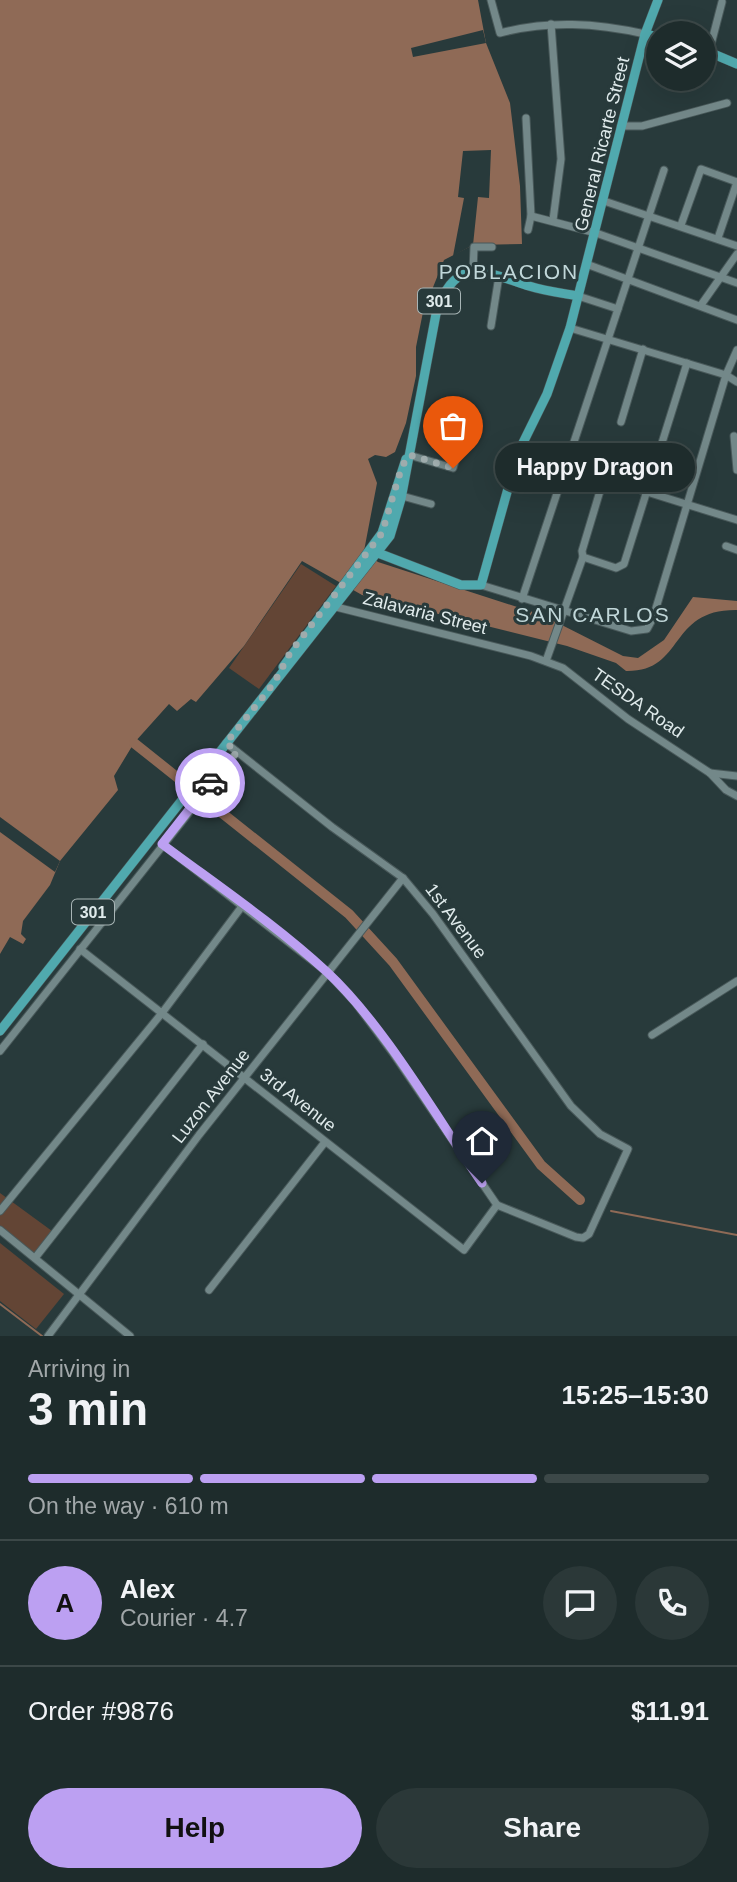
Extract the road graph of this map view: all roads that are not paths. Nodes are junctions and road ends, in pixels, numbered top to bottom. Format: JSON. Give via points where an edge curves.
{"nodes":[{"id":1,"x":491,"y":0,"type":"edge"},
{"id":2,"x":658,"y":0,"type":"edge"},
{"id":3,"x":722,"y":2,"type":"edge"},
{"id":4,"x":716,"y":21,"type":"edge"},
{"id":5,"x":551,"y":24,"type":"junction"},
{"id":6,"x":645,"y":34,"type":"junction"},
{"id":7,"x":716,"y":55,"type":"edge"},
{"id":8,"x":737,"y":64,"type":"edge"},
{"id":9,"x":727,"y":103,"type":"dead end"},
{"id":10,"x":526,"y":118,"type":"dead end"},
{"id":11,"x":621,"y":126,"type":"junction"},
{"id":12,"x":664,"y":170,"type":"dead end"},
{"id":13,"x":737,"y":181,"type":"edge"},
{"id":14,"x":604,"y":201,"type":"junction"},
{"id":15,"x":650,"y":214,"type":"junction"},
{"id":16,"x":531,"y":216,"type":"junction"},
{"id":17,"x":554,"y":220,"type":"junction"},
{"id":18,"x":681,"y":225,"type":"junction"},
{"id":19,"x":528,"y":230,"type":"dead end"},
{"id":20,"x":596,"y":233,"type":"junction"},
{"id":21,"x":718,"y":239,"type":"junction"},
{"id":22,"x":737,"y":246,"type":"edge"},
{"id":23,"x":492,"y":247,"type":"dead end"},
{"id":24,"x":639,"y":248,"type":"junction"},
{"id":25,"x":737,"y":254,"type":"edge"},
{"id":26,"x":589,"y":265,"type":"junction"},
{"id":27,"x":472,"y":271,"type":"junction"},
{"id":28,"x":499,"y":276,"type":"junction"},
{"id":29,"x":721,"y":277,"type":"junction"},
{"id":30,"x":628,"y":279,"type":"junction"},
{"id":31,"x":737,"y":283,"type":"edge"},
{"id":32,"x":578,"y":296,"type":"junction"},
{"id":33,"x":701,"y":305,"type":"junction"},
{"id":34,"x":618,"y":309,"type":"junction"},
{"id":35,"x":737,"y":320,"type":"edge"},
{"id":36,"x":491,"y":326,"type":"dead end"},
{"id":37,"x":570,"y":328,"type":"junction"},
{"id":38,"x":610,"y":338,"type":"junction"},
{"id":39,"x":643,"y":349,"type":"junction"},
{"id":40,"x":737,"y":350,"type":"edge"},
{"id":41,"x":687,"y":363,"type":"junction"},
{"id":42,"x":726,"y":375,"type":"junction"},
{"id":43,"x":737,"y":382,"type":"edge"},
{"id":44,"x":621,"y":422,"type":"dead end"},
{"id":45,"x":464,"y":429,"type":"dead end"},
{"id":46,"x":734,"y":436,"type":"dead end"},
{"id":47,"x":410,"y":455,"type":"junction"},
{"id":48,"x":737,"y":470,"type":"edge"},
{"id":49,"x":561,"y":479,"type":"junction"},
{"id":50,"x":600,"y":491,"type":"junction"},
{"id":51,"x":646,"y":491,"type":"junction"},
{"id":52,"x":402,"y":496,"type":"junction"},
{"id":53,"x":431,"y":504,"type":"dead end"},
{"id":54,"x":686,"y":504,"type":"junction"},
{"id":55,"x":737,"y":520,"type":"edge"},
{"id":56,"x":726,"y":546,"type":"dead end"},
{"id":57,"x":737,"y":550,"type":"edge"},
{"id":58,"x":373,"y":554,"type":"junction"},
{"id":59,"x":583,"y":557,"type":"junction"},
{"id":60,"x":481,"y":585,"type":"junction"},
{"id":61,"x":343,"y":592,"type":"junction"},
{"id":62,"x":522,"y":599,"type":"junction"},
{"id":63,"x":336,"y":607,"type":"junction"},
{"id":64,"x":565,"y":611,"type":"junction"},
{"id":65,"x":546,"y":661,"type":"junction"},
{"id":66,"x":274,"y":683,"type":"junction"},
{"id":67,"x":226,"y":743,"type":"junction"},
{"id":68,"x":237,"y":752,"type":"junction"},
{"id":69,"x":710,"y":773,"type":"junction"},
{"id":70,"x":737,"y":776,"type":"edge"},
{"id":71,"x":737,"y":796,"type":"edge"},
{"id":72,"x":162,"y":844,"type":"junction"},
{"id":73,"x":403,"y":878,"type":"junction"},
{"id":74,"x":243,"y":905,"type":"junction"},
{"id":75,"x":80,"y":948,"type":"junction"},
{"id":76,"x":59,"y":954,"type":"junction"},
{"id":77,"x":65,"y":967,"type":"junction"},
{"id":78,"x":327,"y":972,"type":"junction"},
{"id":79,"x":734,"y":983,"type":"edge"},
{"id":80,"x":737,"y":993,"type":"edge"},
{"id":81,"x":162,"y":1013,"type":"junction"},
{"id":82,"x":1,"y":1030,"type":"edge"},
{"id":83,"x":14,"y":1034,"type":"junction"},
{"id":84,"x":652,"y":1035,"type":"dead end"},
{"id":85,"x":203,"y":1044,"type":"junction"},
{"id":86,"x":0,"y":1051,"type":"edge"},
{"id":87,"x":245,"y":1079,"type":"junction"},
{"id":88,"x":325,"y":1142,"type":"junction"},
{"id":89,"x":498,"y":1205,"type":"junction"},
{"id":90,"x":0,"y":1211,"type":"edge"},
{"id":91,"x":0,"y":1230,"type":"edge"},
{"id":92,"x":35,"y":1258,"type":"junction"},
{"id":93,"x":209,"y":1290,"type":"dead end"},
{"id":94,"x":81,"y":1295,"type":"junction"},
{"id":95,"x":49,"y":1335,"type":"edge"},
{"id":96,"x":130,"y":1336,"type":"edge"}],
"edges":[{"from":1,"to":5,"type":"street","via":[[500,33]]},
{"from":2,"to":6,"type":"main road","name":"General Ricarte Street"},
{"from":3,"to":4,"type":"street"},
{"from":5,"to":6,"type":"street","via":[[603,24]]},
{"from":5,"to":17,"type":"street","via":[[561,159]]},
{"from":6,"to":11,"type":"main road","name":"General Ricarte Street"},
{"from":7,"to":8,"type":"main road"},
{"from":9,"to":11,"type":"street","via":[[642,126]]},
{"from":10,"to":16,"type":"street"},
{"from":11,"to":14,"type":"main road","name":"General Ricarte Street"},
{"from":12,"to":15,"type":"street"},
{"from":13,"to":18,"type":"street","via":[[701,169]]},
{"from":13,"to":21,"type":"street"},
{"from":14,"to":15,"type":"street"},
{"from":14,"to":20,"type":"main road","name":"General Ricarte Street"},
{"from":15,"to":18,"type":"street"},
{"from":15,"to":24,"type":"street"},
{"from":16,"to":17,"type":"street"},
{"from":16,"to":19,"type":"street"},
{"from":17,"to":20,"type":"street"},
{"from":18,"to":21,"type":"street"},
{"from":20,"to":24,"type":"street"},
{"from":20,"to":26,"type":"main road","name":"General Ricarte Street"},
{"from":21,"to":22,"type":"street"},
{"from":23,"to":27,"type":"street","via":[[474,247]]},
{"from":24,"to":29,"type":"street"},
{"from":24,"to":30,"type":"street"},
{"from":25,"to":29,"type":"street"},
{"from":26,"to":30,"type":"street"},
{"from":26,"to":32,"type":"main road","name":"General Ricarte Street"},
{"from":27,"to":28,"type":"main road","number":"301"},
{"from":27,"to":47,"type":"main road","number":"301","via":[[454,278],[442,293]]},
{"from":28,"to":32,"type":"main road","number":"301"},
{"from":28,"to":36,"type":"street"},
{"from":29,"to":31,"type":"street"},
{"from":29,"to":33,"type":"street"},
{"from":30,"to":33,"type":"street"},
{"from":30,"to":34,"type":"street"},
{"from":32,"to":34,"type":"street"},
{"from":32,"to":37,"type":"main road","name":"General Ricarte Street"},
{"from":33,"to":35,"type":"street"},
{"from":34,"to":38,"type":"street"},
{"from":37,"to":38,"type":"street"},
{"from":37,"to":60,"type":"main road","name":"General Ricarte Street","via":[[547,394],[518,453]]},
{"from":38,"to":39,"type":"street"},
{"from":38,"to":49,"type":"street"},
{"from":39,"to":41,"type":"street"},
{"from":39,"to":44,"type":"street"},
{"from":40,"to":42,"type":"street"},
{"from":41,"to":42,"type":"street"},
{"from":41,"to":51,"type":"street"},
{"from":42,"to":43,"type":"street"},
{"from":42,"to":54,"type":"street"},
{"from":45,"to":47,"type":"street","via":[[453,468]]},
{"from":46,"to":48,"type":"street"},
{"from":47,"to":52,"type":"main road","number":"301"},
{"from":47,"to":58,"type":"main road","number":"301","via":[[402,466],[388,520]]},
{"from":49,"to":50,"type":"street"},
{"from":49,"to":62,"type":"street"},
{"from":50,"to":51,"type":"street","via":[[615,482]]},
{"from":50,"to":59,"type":"street"},
{"from":51,"to":54,"type":"street"},
{"from":51,"to":59,"type":"street","via":[[621,568]]},
{"from":52,"to":53,"type":"street"},
{"from":52,"to":58,"type":"main road","number":"301","via":[[396,523]]},
{"from":54,"to":55,"type":"street"},
{"from":54,"to":64,"type":"street","via":[[653,618],[643,631]]},
{"from":56,"to":57,"type":"street"},
{"from":58,"to":60,"type":"main road","via":[[461,585]]},
{"from":58,"to":61,"type":"main road","number":"301"},
{"from":59,"to":64,"type":"street"},
{"from":60,"to":62,"type":"street"},
{"from":61,"to":63,"type":"main road","number":"301"},
{"from":61,"to":66,"type":"main road","number":"301","via":[[290,653]]},
{"from":62,"to":64,"type":"street"},
{"from":63,"to":65,"type":"street","name":"Zalavaria Street"},
{"from":63,"to":66,"type":"main road","number":"301"},
{"from":64,"to":65,"type":"street"},
{"from":65,"to":69,"type":"street","name":"TESDA Road","via":[[563,668],[628,719]]},
{"from":66,"to":67,"type":"main road","number":"301"},
{"from":67,"to":68,"type":"street","name":"1st Avenue"},
{"from":67,"to":76,"type":"main road","number":"301"},
{"from":68,"to":72,"type":"street"},
{"from":68,"to":73,"type":"street","name":"1st Avenue"},
{"from":69,"to":70,"type":"street"},
{"from":69,"to":71,"type":"street","name":"TESDA Road"},
{"from":72,"to":74,"type":"street"},
{"from":72,"to":75,"type":"street"},
{"from":73,"to":78,"type":"street","name":"Luzon Avenue"},
{"from":73,"to":89,"type":"street","name":"1st Avenue","via":[[571,1106],[600,1134],[628,1149],[589,1234],[583,1238]]},
{"from":74,"to":78,"type":"street"},
{"from":74,"to":81,"type":"street"},
{"from":75,"to":77,"type":"street"},
{"from":75,"to":81,"type":"street","name":"3rd Avenue"},
{"from":76,"to":77,"type":"street"},
{"from":76,"to":82,"type":"main road","number":"301"},
{"from":77,"to":83,"type":"street"},
{"from":78,"to":87,"type":"street","name":"Luzon Avenue"},
{"from":78,"to":89,"type":"street","via":[[393,1053]]},
{"from":79,"to":80,"type":"street"},
{"from":79,"to":84,"type":"street"},
{"from":81,"to":85,"type":"street","name":"3rd Avenue"},
{"from":81,"to":90,"type":"street"},
{"from":82,"to":83,"type":"street"},
{"from":83,"to":86,"type":"street"},
{"from":85,"to":87,"type":"street","name":"3rd Avenue"},
{"from":85,"to":92,"type":"street"},
{"from":87,"to":88,"type":"street","name":"3rd Avenue"},
{"from":87,"to":94,"type":"street","name":"Luzon Avenue"},
{"from":88,"to":89,"type":"street","name":"3rd Avenue","via":[[464,1250]]},
{"from":88,"to":93,"type":"street"},
{"from":91,"to":92,"type":"street"},
{"from":92,"to":94,"type":"street"},
{"from":94,"to":95,"type":"street","name":"Luzon Avenue"},
{"from":94,"to":96,"type":"street"}]}
